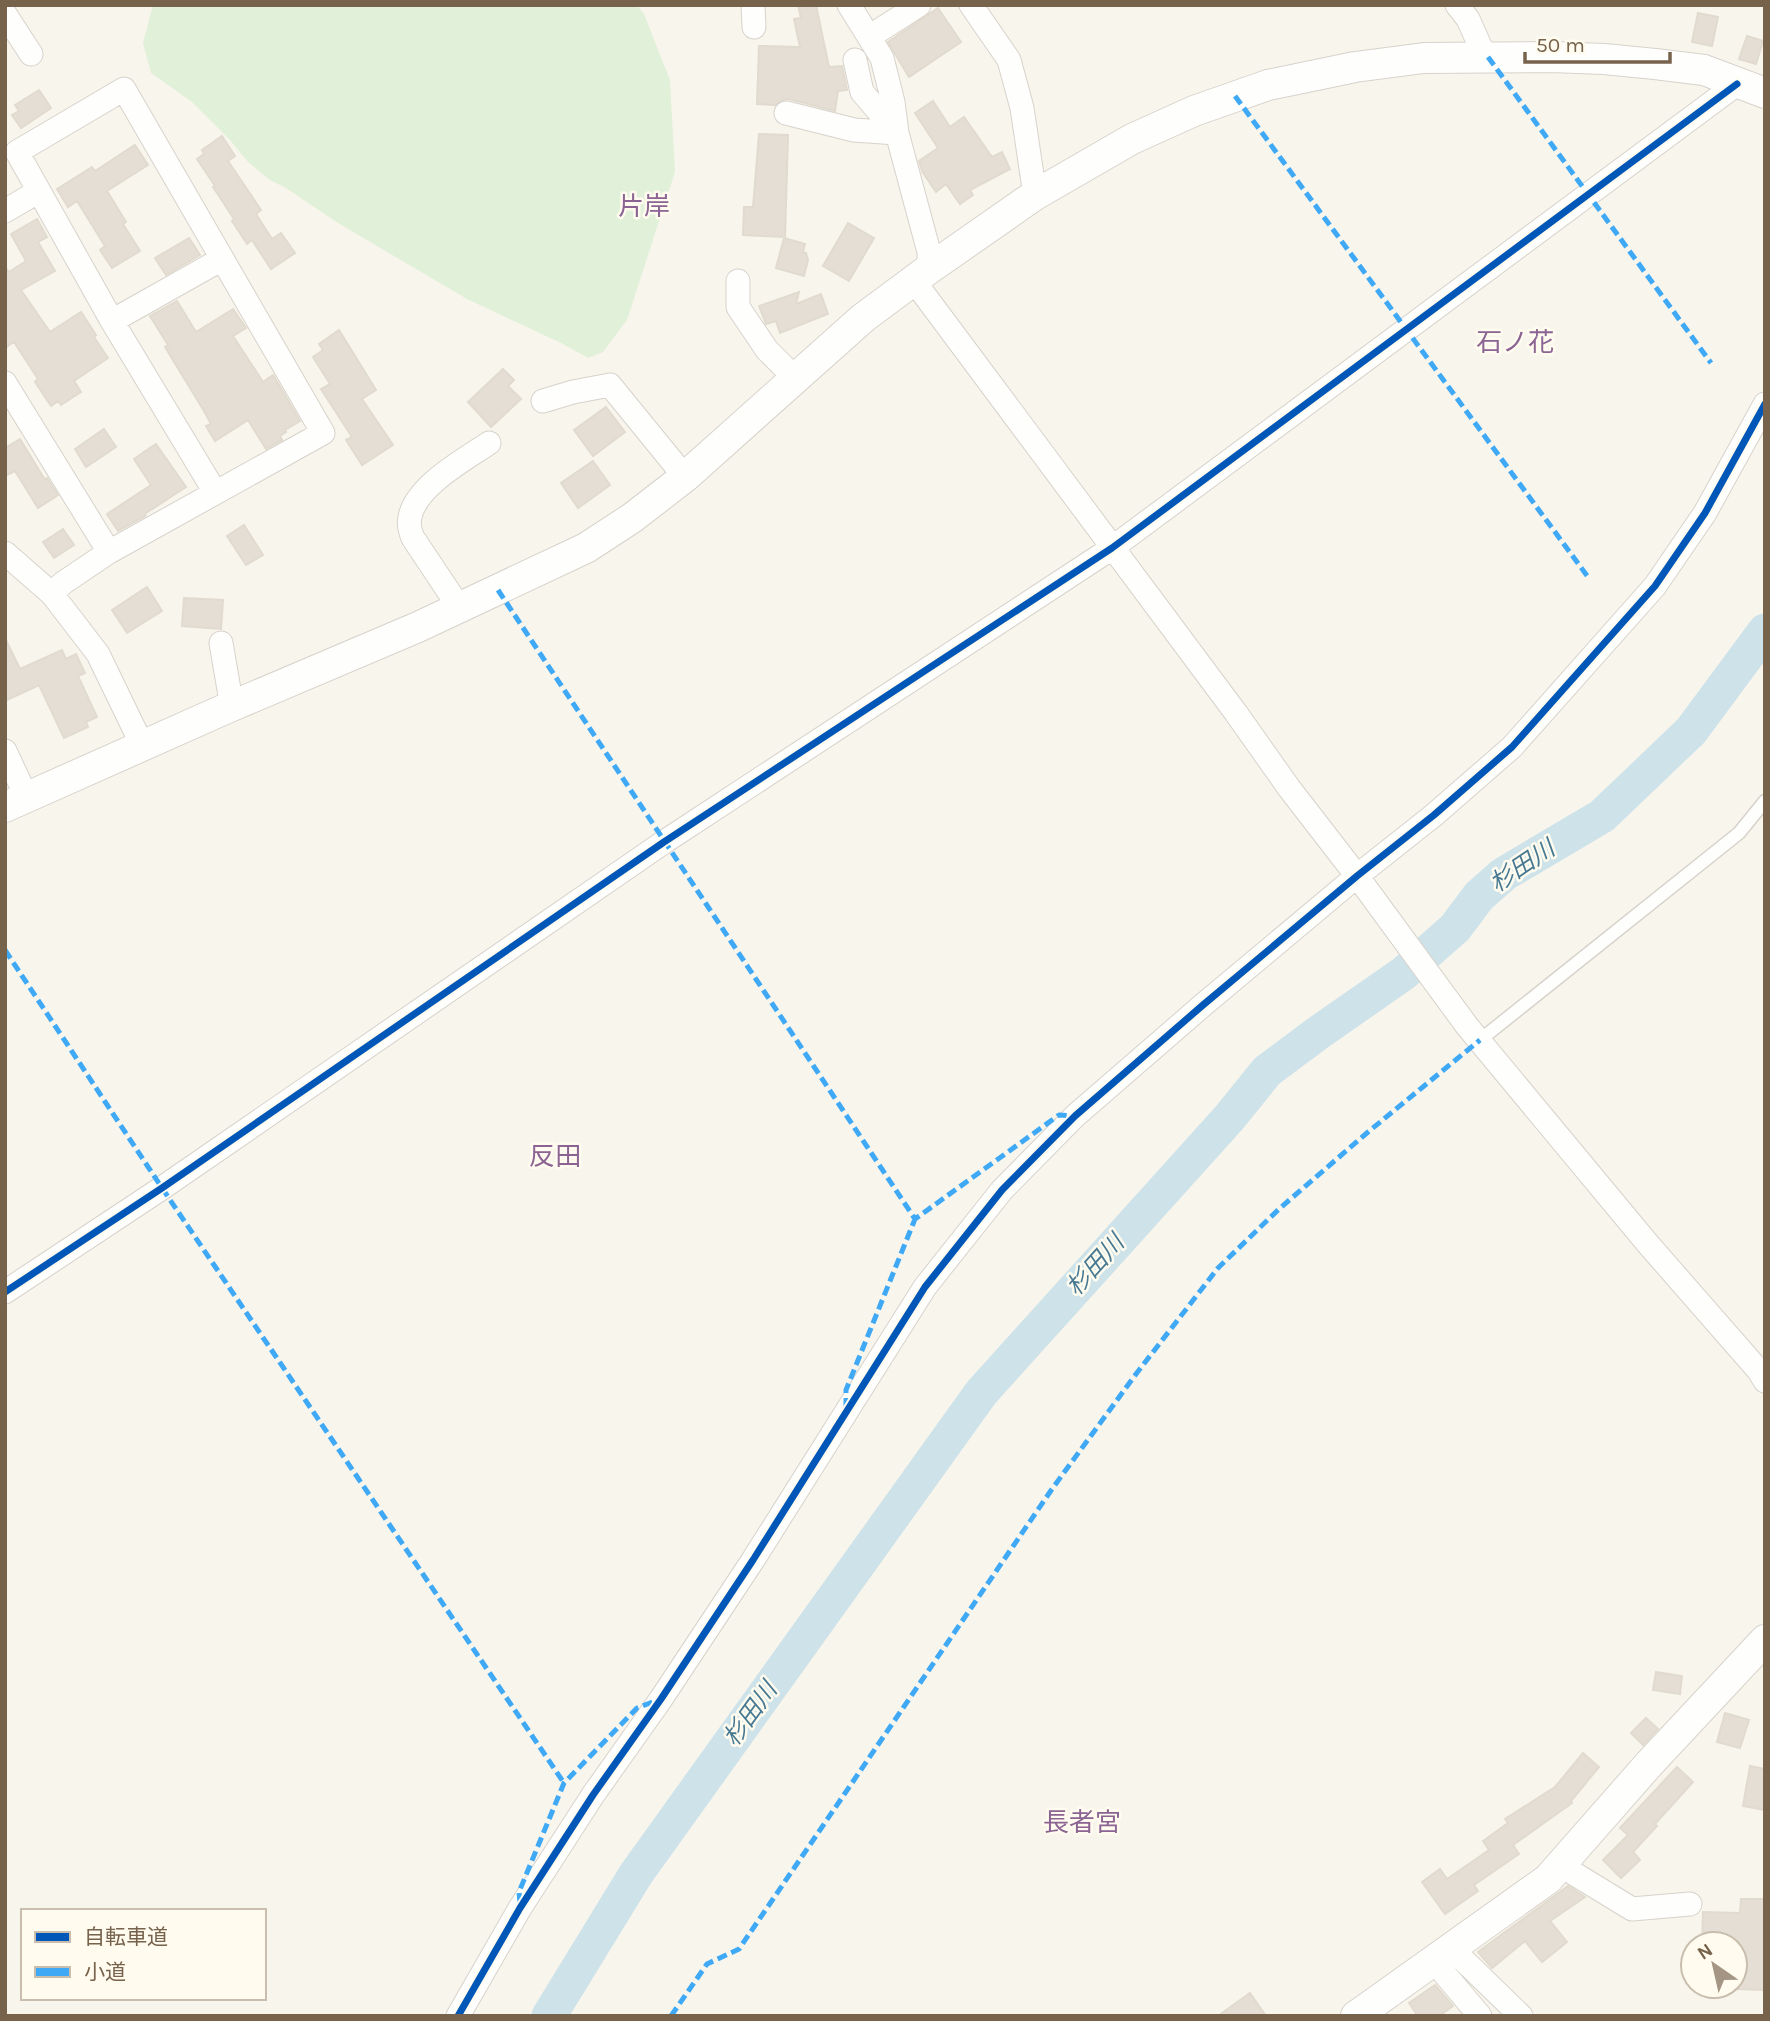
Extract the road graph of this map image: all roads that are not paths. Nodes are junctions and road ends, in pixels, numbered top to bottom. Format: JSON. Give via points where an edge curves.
{"nodes":[{"id":1,"x":849,"y":5,"type":"edge"},
{"id":2,"x":919,"y":5,"type":"edge"},
{"id":3,"x":971,"y":5,"type":"edge"},
{"id":4,"x":1457,"y":5,"type":"edge"},
{"id":5,"x":5,"y":14,"type":"edge"},
{"id":6,"x":869,"y":37,"type":"junction"},
{"id":7,"x":31,"y":54,"type":"dead end"},
{"id":8,"x":1488,"y":57,"type":"junction"},
{"id":9,"x":855,"y":60,"type":"dead end"},
{"id":10,"x":1751,"y":89,"type":"edge"},
{"id":11,"x":786,"y":113,"type":"dead end"},
{"id":12,"x":897,"y":134,"type":"junction"},
{"id":13,"x":38,"y":191,"type":"junction"},
{"id":14,"x":1035,"y":195,"type":"junction"},
{"id":15,"x":5,"y":211,"type":"edge"},
{"id":16,"x":222,"y":259,"type":"junction"},
{"id":17,"x":921,"y":275,"type":"junction"},
{"id":18,"x":737,"y":281,"type":"dead end"},
{"id":19,"x":112,"y":321,"type":"junction"},
{"id":20,"x":796,"y":379,"type":"junction"},
{"id":21,"x":5,"y":383,"type":"edge"},
{"id":22,"x":543,"y":401,"type":"dead end"},
{"id":23,"x":1765,"y":404,"type":"edge"},
{"id":24,"x":489,"y":443,"type":"dead end"},
{"id":25,"x":685,"y":477,"type":"junction"},
{"id":26,"x":215,"y":492,"type":"junction"},
{"id":27,"x":1112,"y":548,"type":"junction"},
{"id":28,"x":109,"y":552,"type":"junction"},
{"id":29,"x":5,"y":553,"type":"edge"},
{"id":30,"x":52,"y":594,"type":"junction"},
{"id":31,"x":459,"y":607,"type":"junction"},
{"id":32,"x":221,"y":643,"type":"dead end"},
{"id":33,"x":232,"y":707,"type":"junction"},
{"id":34,"x":144,"y":747,"type":"junction"},
{"id":35,"x":5,"y":751,"type":"edge"},
{"id":36,"x":1765,"y":801,"type":"edge"},
{"id":37,"x":16,"y":803,"type":"edge"},
{"id":38,"x":1363,"y":883,"type":"junction"},
{"id":39,"x":1473,"y":1033,"type":"junction"},
{"id":40,"x":5,"y":1292,"type":"edge"},
{"id":41,"x":1765,"y":1381,"type":"edge"},
{"id":42,"x":1765,"y":1640,"type":"edge"},
{"id":43,"x":1560,"y":1865,"type":"junction"},
{"id":44,"x":1690,"y":1904,"type":"dead end"},
{"id":45,"x":1442,"y":1954,"type":"junction"},
{"id":46,"x":458,"y":2016,"type":"edge"},
{"id":47,"x":1356,"y":2016,"type":"edge"},
{"id":48,"x":1480,"y":2016,"type":"edge"},
{"id":49,"x":1521,"y":2016,"type":"edge"}],
"edges":[{"from":1,"to":6,"type":"street"},
{"from":2,"to":6,"type":"street"},
{"from":3,"to":14,"type":"street","via":[[1009,60],[1022,108]]},
{"from":4,"to":8,"type":"street"},
{"from":5,"to":7,"type":"street"},
{"from":6,"to":12,"type":"street","via":[[882,58]]},
{"from":8,"to":10,"type":"street","via":[[1655,64],[1704,70]]},
{"from":8,"to":14,"type":"street","via":[[1424,58],[1268,85],[1132,139]]},
{"from":9,"to":12,"type":"street","via":[[862,92]]},
{"from":10,"to":27,"type":"street"},
{"from":11,"to":12,"type":"street","via":[[854,130]]},
{"from":12,"to":17,"type":"street","via":[[929,252]]},
{"from":13,"to":15,"type":"street"},
{"from":13,"to":16,"type":"street","via":[[17,152],[124,89]]},
{"from":13,"to":19,"type":"street"},
{"from":14,"to":17,"type":"street"},
{"from":16,"to":19,"type":"street"},
{"from":16,"to":26,"type":"street","via":[[323,433]]},
{"from":17,"to":20,"type":"street","via":[[863,318]]},
{"from":17,"to":27,"type":"street"},
{"from":18,"to":20,"type":"street","via":[[738,307],[767,350]]},
{"from":19,"to":26,"type":"street"},
{"from":20,"to":25,"type":"street"},
{"from":21,"to":28,"type":"street"},
{"from":22,"to":25,"type":"street","via":[[610,385]]},
{"from":23,"to":38,"type":"street","via":[[1705,513],[1647,596],[1512,747]]},
{"from":24,"to":31,"type":"street","via":[[429,485],[410,515],[413,538]]},
{"from":25,"to":31,"type":"street","via":[[586,548]]},
{"from":26,"to":28,"type":"street"},
{"from":27,"to":38,"type":"street"},
{"from":27,"to":40,"type":"street","via":[[664,842]]},
{"from":28,"to":30,"type":"street"},
{"from":29,"to":30,"type":"street"},
{"from":30,"to":34,"type":"street","via":[[98,654]]},
{"from":31,"to":33,"type":"street"},
{"from":32,"to":33,"type":"street"},
{"from":33,"to":34,"type":"street"},
{"from":34,"to":37,"type":"street"},
{"from":35,"to":37,"type":"street"},
{"from":36,"to":39,"type":"lane","via":[[1739,833]]},
{"from":38,"to":39,"type":"street"},
{"from":38,"to":46,"type":"street","via":[[1202,1005],[1075,1116],[1002,1190],[925,1287],[753,1560],[527,1897]]},
{"from":39,"to":41,"type":"street"},
{"from":42,"to":43,"type":"street"},
{"from":43,"to":44,"type":"street","via":[[1632,1909]]},
{"from":43,"to":45,"type":"street","via":[[1548,1879]]},
{"from":45,"to":47,"type":"street"},
{"from":45,"to":48,"type":"street"},
{"from":45,"to":49,"type":"street"}]}
